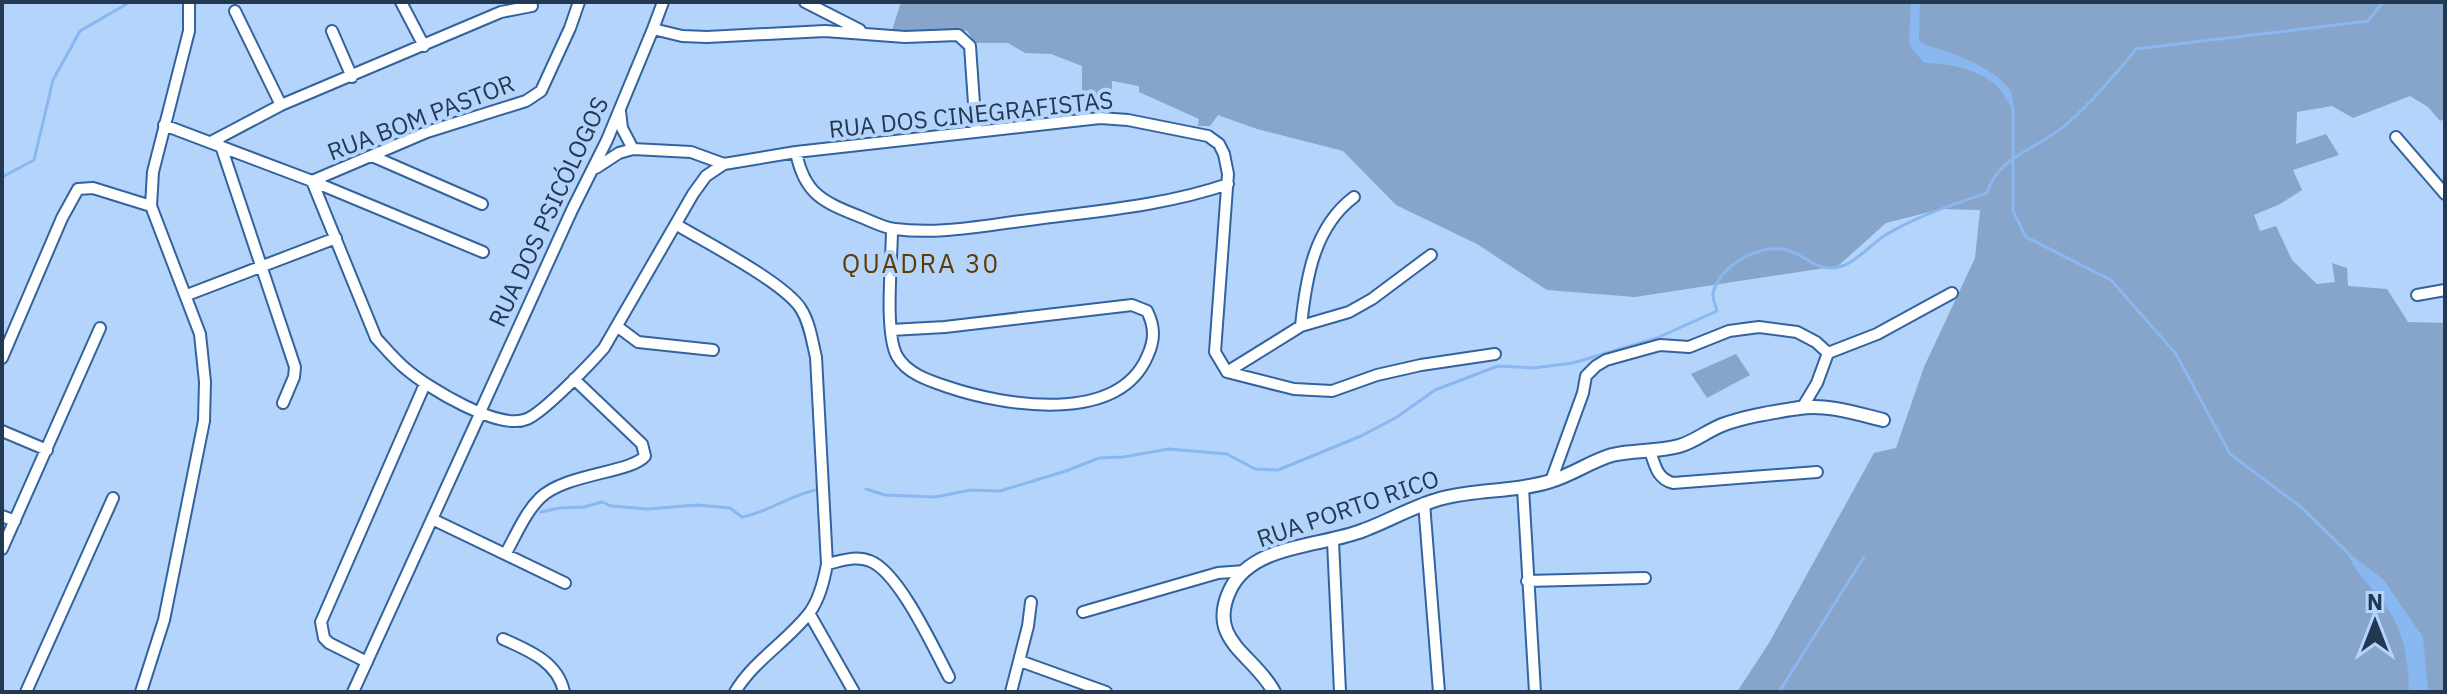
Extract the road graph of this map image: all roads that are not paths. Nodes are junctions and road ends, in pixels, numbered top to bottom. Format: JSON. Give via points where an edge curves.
{"nodes":[{"id":1,"x":401,"y":2,"type":"edge"},
{"id":2,"x":579,"y":2,"type":"edge"},
{"id":3,"x":663,"y":2,"type":"edge"},
{"id":4,"x":805,"y":2,"type":"edge"},
{"id":5,"x":189,"y":3,"type":"edge"},
{"id":6,"x":532,"y":6,"type":"dead end"},
{"id":7,"x":235,"y":11,"type":"dead end"},
{"id":8,"x":653,"y":29,"type":"junction"},
{"id":9,"x":332,"y":31,"type":"dead end"},
{"id":10,"x":865,"y":33,"type":"junction"},
{"id":11,"x":424,"y":46,"type":"junction"},
{"id":12,"x":352,"y":77,"type":"junction"},
{"id":13,"x":281,"y":105,"type":"junction"},
{"id":14,"x":619,"y":110,"type":"junction"},
{"id":15,"x":164,"y":125,"type":"junction"},
{"id":16,"x":976,"y":132,"type":"junction"},
{"id":17,"x":2396,"y":137,"type":"dead end"},
{"id":18,"x":216,"y":144,"type":"junction"},
{"id":19,"x":633,"y":149,"type":"junction"},
{"id":20,"x":796,"y":152,"type":"junction"},
{"id":21,"x":372,"y":156,"type":"junction"},
{"id":22,"x":724,"y":164,"type":"junction"},
{"id":23,"x":592,"y":172,"type":"junction"},
{"id":24,"x":312,"y":181,"type":"junction"},
{"id":25,"x":1228,"y":184,"type":"junction"},
{"id":26,"x":2445,"y":194,"type":"edge"},
{"id":27,"x":1354,"y":197,"type":"dead end"},
{"id":28,"x":482,"y":204,"type":"dead end"},
{"id":29,"x":151,"y":206,"type":"junction"},
{"id":30,"x":677,"y":225,"type":"junction"},
{"id":31,"x":892,"y":229,"type":"junction"},
{"id":32,"x":336,"y":238,"type":"junction"},
{"id":33,"x":483,"y":252,"type":"dead end"},
{"id":34,"x":1431,"y":255,"type":"dead end"},
{"id":35,"x":261,"y":266,"type":"junction"},
{"id":36,"x":2445,"y":290,"type":"edge"},
{"id":37,"x":1952,"y":293,"type":"dead end"},
{"id":38,"x":187,"y":295,"type":"junction"},
{"id":39,"x":2417,"y":295,"type":"dead end"},
{"id":40,"x":1301,"y":326,"type":"junction"},
{"id":41,"x":618,"y":327,"type":"junction"},
{"id":42,"x":100,"y":328,"type":"dead end"},
{"id":43,"x":891,"y":330,"type":"junction"},
{"id":44,"x":713,"y":350,"type":"dead end"},
{"id":45,"x":1828,"y":353,"type":"junction"},
{"id":46,"x":1495,"y":354,"type":"dead end"},
{"id":47,"x":2,"y":358,"type":"edge"},
{"id":48,"x":1227,"y":372,"type":"junction"},
{"id":49,"x":574,"y":379,"type":"junction"},
{"id":50,"x":425,"y":384,"type":"junction"},
{"id":51,"x":283,"y":403,"type":"dead end"},
{"id":52,"x":1802,"y":408,"type":"junction"},
{"id":53,"x":480,"y":413,"type":"junction"},
{"id":54,"x":1883,"y":420,"type":"dead end"},
{"id":55,"x":2,"y":431,"type":"edge"},
{"id":56,"x":47,"y":450,"type":"junction"},
{"id":57,"x":1650,"y":451,"type":"junction"},
{"id":58,"x":1817,"y":472,"type":"dead end"},
{"id":59,"x":1551,"y":481,"type":"junction"},
{"id":60,"x":1523,"y":488,"type":"junction"},
{"id":61,"x":113,"y":498,"type":"dead end"},
{"id":62,"x":1424,"y":503,"type":"junction"},
{"id":63,"x":2,"y":516,"type":"edge"},
{"id":64,"x":432,"y":519,"type":"junction"},
{"id":65,"x":15,"y":521,"type":"junction"},
{"id":66,"x":1333,"y":541,"type":"junction"},
{"id":67,"x":2,"y":549,"type":"edge"},
{"id":68,"x":506,"y":553,"type":"junction"},
{"id":69,"x":827,"y":564,"type":"junction"},
{"id":70,"x":1245,"y":571,"type":"junction"},
{"id":71,"x":1645,"y":578,"type":"dead end"},
{"id":72,"x":1527,"y":581,"type":"junction"},
{"id":73,"x":565,"y":583,"type":"dead end"},
{"id":74,"x":1031,"y":602,"type":"dead end"},
{"id":75,"x":1083,"y":612,"type":"dead end"},
{"id":76,"x":809,"y":613,"type":"junction"},
{"id":77,"x":503,"y":639,"type":"dead end"},
{"id":78,"x":1020,"y":661,"type":"junction"},
{"id":79,"x":367,"y":662,"type":"junction"},
{"id":80,"x":949,"y":677,"type":"dead end"},
{"id":81,"x":26,"y":692,"type":"edge"},
{"id":82,"x":141,"y":692,"type":"edge"},
{"id":83,"x":353,"y":692,"type":"edge"},
{"id":84,"x":564,"y":692,"type":"edge"},
{"id":85,"x":735,"y":692,"type":"edge"},
{"id":86,"x":854,"y":692,"type":"edge"},
{"id":87,"x":1011,"y":692,"type":"edge"},
{"id":88,"x":1106,"y":692,"type":"edge"},
{"id":89,"x":1274,"y":692,"type":"edge"},
{"id":90,"x":1340,"y":692,"type":"edge"},
{"id":91,"x":1439,"y":692,"type":"edge"},
{"id":92,"x":1535,"y":692,"type":"edge"}],
"edges":[{"from":1,"to":11,"type":"street"},
{"from":2,"to":21,"type":"street","name":"RUA BOM PASTOR","via":[[541,91],[509,108],[454,122]]},
{"from":3,"to":8,"type":"street","name":"RUA DOS PSICÓLOGOS"},
{"from":4,"to":10,"type":"street"},
{"from":5,"to":15,"type":"street","via":[[189,31]]},
{"from":6,"to":11,"type":"street","via":[[501,12]]},
{"from":7,"to":13,"type":"street"},
{"from":8,"to":10,"type":"street","via":[[707,37]]},
{"from":8,"to":14,"type":"street","name":"RUA DOS PSICÓLOGOS"},
{"from":9,"to":12,"type":"street"},
{"from":10,"to":16,"type":"street","via":[[963,37],[970,46]]},
{"from":11,"to":12,"type":"street"},
{"from":12,"to":13,"type":"street"},
{"from":13,"to":18,"type":"street"},
{"from":14,"to":19,"type":"street"},
{"from":14,"to":23,"type":"street","name":"RUA DOS PSICÓLOGOS"},
{"from":15,"to":18,"type":"street"},
{"from":15,"to":29,"type":"street"},
{"from":16,"to":20,"type":"street","name":"RUA DOS CINEGRAFISTAS"},
{"from":16,"to":25,"type":"street","name":"RUA DOS CINEGRAFISTAS","via":[[1100,118],[1165,126],[1208,136],[1219,144]]},
{"from":17,"to":26,"type":"street"},
{"from":18,"to":24,"type":"street"},
{"from":18,"to":35,"type":"street"},
{"from":19,"to":22,"type":"street","name":"RUA DOS CINEGRAFISTAS","via":[[691,152]]},
{"from":19,"to":23,"type":"street"},
{"from":20,"to":22,"type":"street","name":"RUA DOS CINEGRAFISTAS"},
{"from":20,"to":31,"type":"street","via":[[801,174],[821,199]]},
{"from":21,"to":24,"type":"street","name":"RUA BOM PASTOR"},
{"from":21,"to":28,"type":"street"},
{"from":22,"to":30,"type":"street","via":[[706,176]]},
{"from":23,"to":53,"type":"street","name":"RUA DOS PSICÓLOGOS"},
{"from":24,"to":32,"type":"street","name":"RUA BOM PASTOR"},
{"from":24,"to":33,"type":"street"},
{"from":25,"to":31,"type":"street","via":[[1188,197],[1099,211],[964,228]]},
{"from":25,"to":48,"type":"street","via":[[1215,352]]},
{"from":27,"to":40,"type":"street","via":[[1324,228],[1305,291]]},
{"from":29,"to":38,"type":"street"},
{"from":29,"to":47,"type":"street","via":[[93,188],[78,189]]},
{"from":30,"to":41,"type":"street"},
{"from":30,"to":69,"type":"street","via":[[789,293],[802,310],[816,357]]},
{"from":31,"to":43,"type":"street"},
{"from":32,"to":35,"type":"street"},
{"from":32,"to":50,"type":"street","name":"RUA BOM PASTOR","via":[[376,338]]},
{"from":34,"to":40,"type":"street","via":[[1349,312]]},
{"from":35,"to":38,"type":"street"},
{"from":35,"to":51,"type":"street","via":[[295,367]]},
{"from":36,"to":39,"type":"street"},
{"from":37,"to":45,"type":"street","via":[[1877,334]]},
{"from":38,"to":82,"type":"street","via":[[200,334],[204,421],[164,620]]},
{"from":40,"to":48,"type":"street"},
{"from":41,"to":44,"type":"street","via":[[638,342]]},
{"from":41,"to":49,"type":"street"},
{"from":42,"to":56,"type":"street"},
{"from":43,"to":43,"type":"street","via":[[1132,305],[1147,311],[1154,331],[1143,367],[1131,382],[1110,394],[1046,406],[1017,405],[925,379],[897,356]]},
{"from":45,"to":52,"type":"street"},
{"from":45,"to":59,"type":"street","via":[[1797,332],[1759,327],[1729,331],[1689,347],[1660,345],[1606,360],[1586,376]]},
{"from":46,"to":48,"type":"street","via":[[1406,368],[1332,391],[1294,389]]},
{"from":49,"to":53,"type":"street","via":[[530,418]]},
{"from":49,"to":68,"type":"street","via":[[642,444],[645,456],[565,483],[541,497]]},
{"from":50,"to":53,"type":"street"},
{"from":50,"to":79,"type":"street","via":[[321,622],[329,643]]},
{"from":52,"to":54,"type":"street","name":"RUA PORTO RICO","via":[[1837,409]]},
{"from":52,"to":57,"type":"street","name":"RUA PORTO RICO","via":[[1730,422],[1683,445]]},
{"from":53,"to":64,"type":"street","name":"RUA DOS PSICÓLOGOS"},
{"from":55,"to":56,"type":"street"},
{"from":56,"to":65,"type":"street"},
{"from":57,"to":58,"type":"street","via":[[1663,481],[1673,483]]},
{"from":57,"to":59,"type":"street","name":"RUA PORTO RICO","via":[[1612,455]]},
{"from":59,"to":60,"type":"street","name":"RUA PORTO RICO"},
{"from":60,"to":62,"type":"street","name":"RUA PORTO RICO"},
{"from":60,"to":72,"type":"street"},
{"from":61,"to":81,"type":"street"},
{"from":62,"to":66,"type":"street","name":"RUA PORTO RICO"},
{"from":62,"to":91,"type":"street"},
{"from":63,"to":65,"type":"street"},
{"from":64,"to":68,"type":"street"},
{"from":64,"to":79,"type":"street","name":"RUA DOS PSICÓLOGOS"},
{"from":65,"to":67,"type":"street"},
{"from":66,"to":70,"type":"street","name":"RUA PORTO RICO","via":[[1289,548]]},
{"from":66,"to":90,"type":"street"},
{"from":68,"to":73,"type":"street"},
{"from":69,"to":76,"type":"street"},
{"from":69,"to":80,"type":"street","via":[[855,558],[882,568]]},
{"from":70,"to":75,"type":"street","name":"RUA PORTO RICO","via":[[1218,573]]},
{"from":70,"to":89,"type":"street","name":"RUA PORTO RICO","via":[[1226,598],[1223,624],[1235,647]]},
{"from":71,"to":72,"type":"street"},
{"from":72,"to":92,"type":"street"},
{"from":74,"to":78,"type":"street"},
{"from":76,"to":85,"type":"street"},
{"from":76,"to":86,"type":"street"},
{"from":77,"to":84,"type":"street","via":[[549,665]]},
{"from":78,"to":87,"type":"street"},
{"from":78,"to":88,"type":"street"},
{"from":79,"to":83,"type":"street","name":"RUA DOS PSICÓLOGOS"}]}
